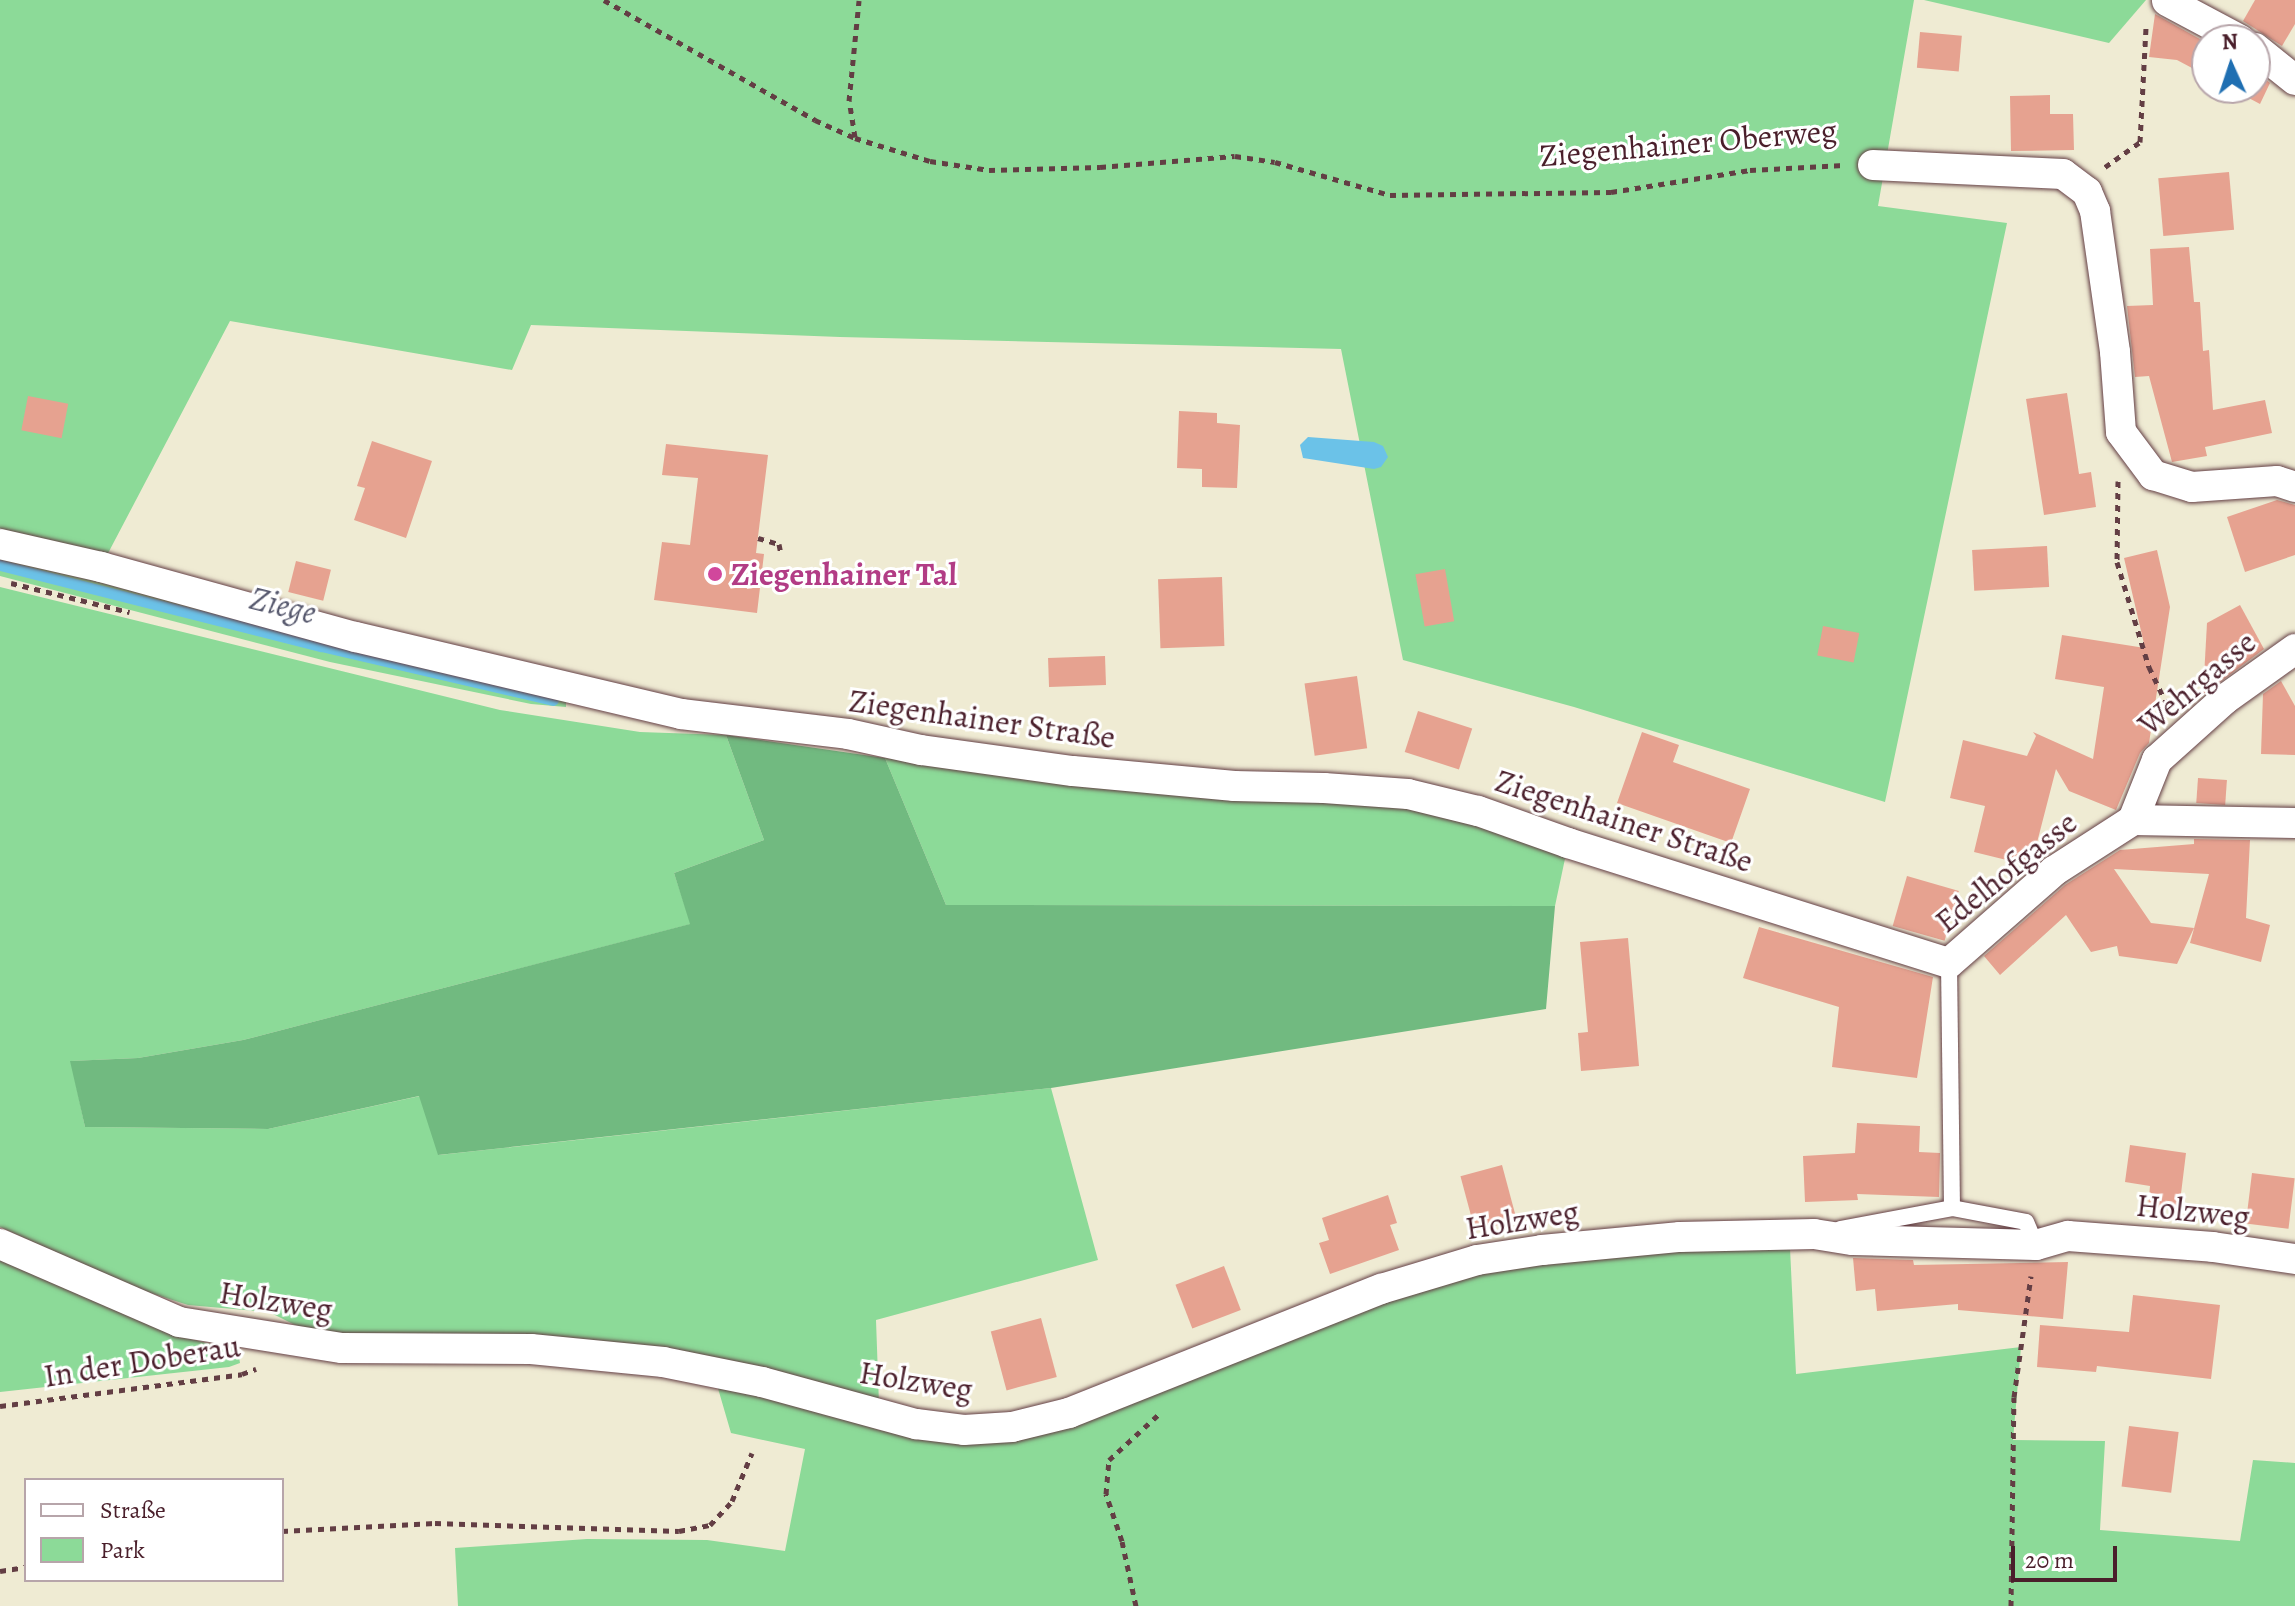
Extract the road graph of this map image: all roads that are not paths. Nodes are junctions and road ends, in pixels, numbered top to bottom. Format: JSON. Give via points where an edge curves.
{"nodes":[{"id":1,"x":2157,"y":9,"type":"edge"},
{"id":2,"x":2197,"y":24,"type":"edge"},
{"id":3,"x":2271,"y":61,"type":"edge"},
{"id":4,"x":2295,"y":80,"type":"edge"},
{"id":5,"x":1873,"y":165,"type":"road end"},
{"id":6,"x":2295,"y":487,"type":"edge"},
{"id":7,"x":0,"y":544,"type":"edge"},
{"id":8,"x":2295,"y":649,"type":"edge"},
{"id":9,"x":2133,"y":820,"type":"junction"},
{"id":10,"x":2295,"y":823,"type":"edge"},
{"id":11,"x":1949,"y":963,"type":"junction"},
{"id":12,"x":1952,"y":1208,"type":"junction"},
{"id":13,"x":1814,"y":1234,"type":"junction"},
{"id":14,"x":0,"y":1244,"type":"edge"},
{"id":15,"x":2036,"y":1245,"type":"junction"},
{"id":16,"x":2295,"y":1259,"type":"edge"}],
"edges":[{"from":1,"to":2,"type":"street"},
{"from":3,"to":4,"type":"street"},
{"from":5,"to":6,"type":"street","name":"Ziegenhainer Oberweg","via":[[2063,174],[2087,192],[2095,211],[2115,352],[2121,432],[2153,475],[2192,487],[2277,481]]},
{"from":7,"to":11,"type":"street","name":"Ziegenhainer Straße","via":[[386,645],[681,714],[848,734],[1073,771],[1408,794],[1478,811]]},
{"from":8,"to":9,"type":"street","name":"Wehrgasse","via":[[2182,734],[2157,760]]},
{"from":9,"to":10,"type":"street"},
{"from":9,"to":11,"type":"street","name":"Edelhofgasse","via":[[2054,871]]},
{"from":11,"to":12,"type":"lane"},
{"from":12,"to":13,"type":"lane","name":"Holzweg"},
{"from":12,"to":15,"type":"lane","name":"Holzweg","via":[[2026,1222]]},
{"from":13,"to":14,"type":"street","name":"Holzweg","via":[[1680,1237],[1477,1260],[1381,1289],[1069,1413],[1012,1427],[964,1430],[916,1424],[762,1382],[663,1362],[531,1349],[342,1348],[179,1322]]},
{"from":13,"to":15,"type":"street","name":"Holzweg","via":[[1853,1240]]},
{"from":15,"to":16,"type":"street","name":"Holzweg","via":[[2068,1236]]}]}
